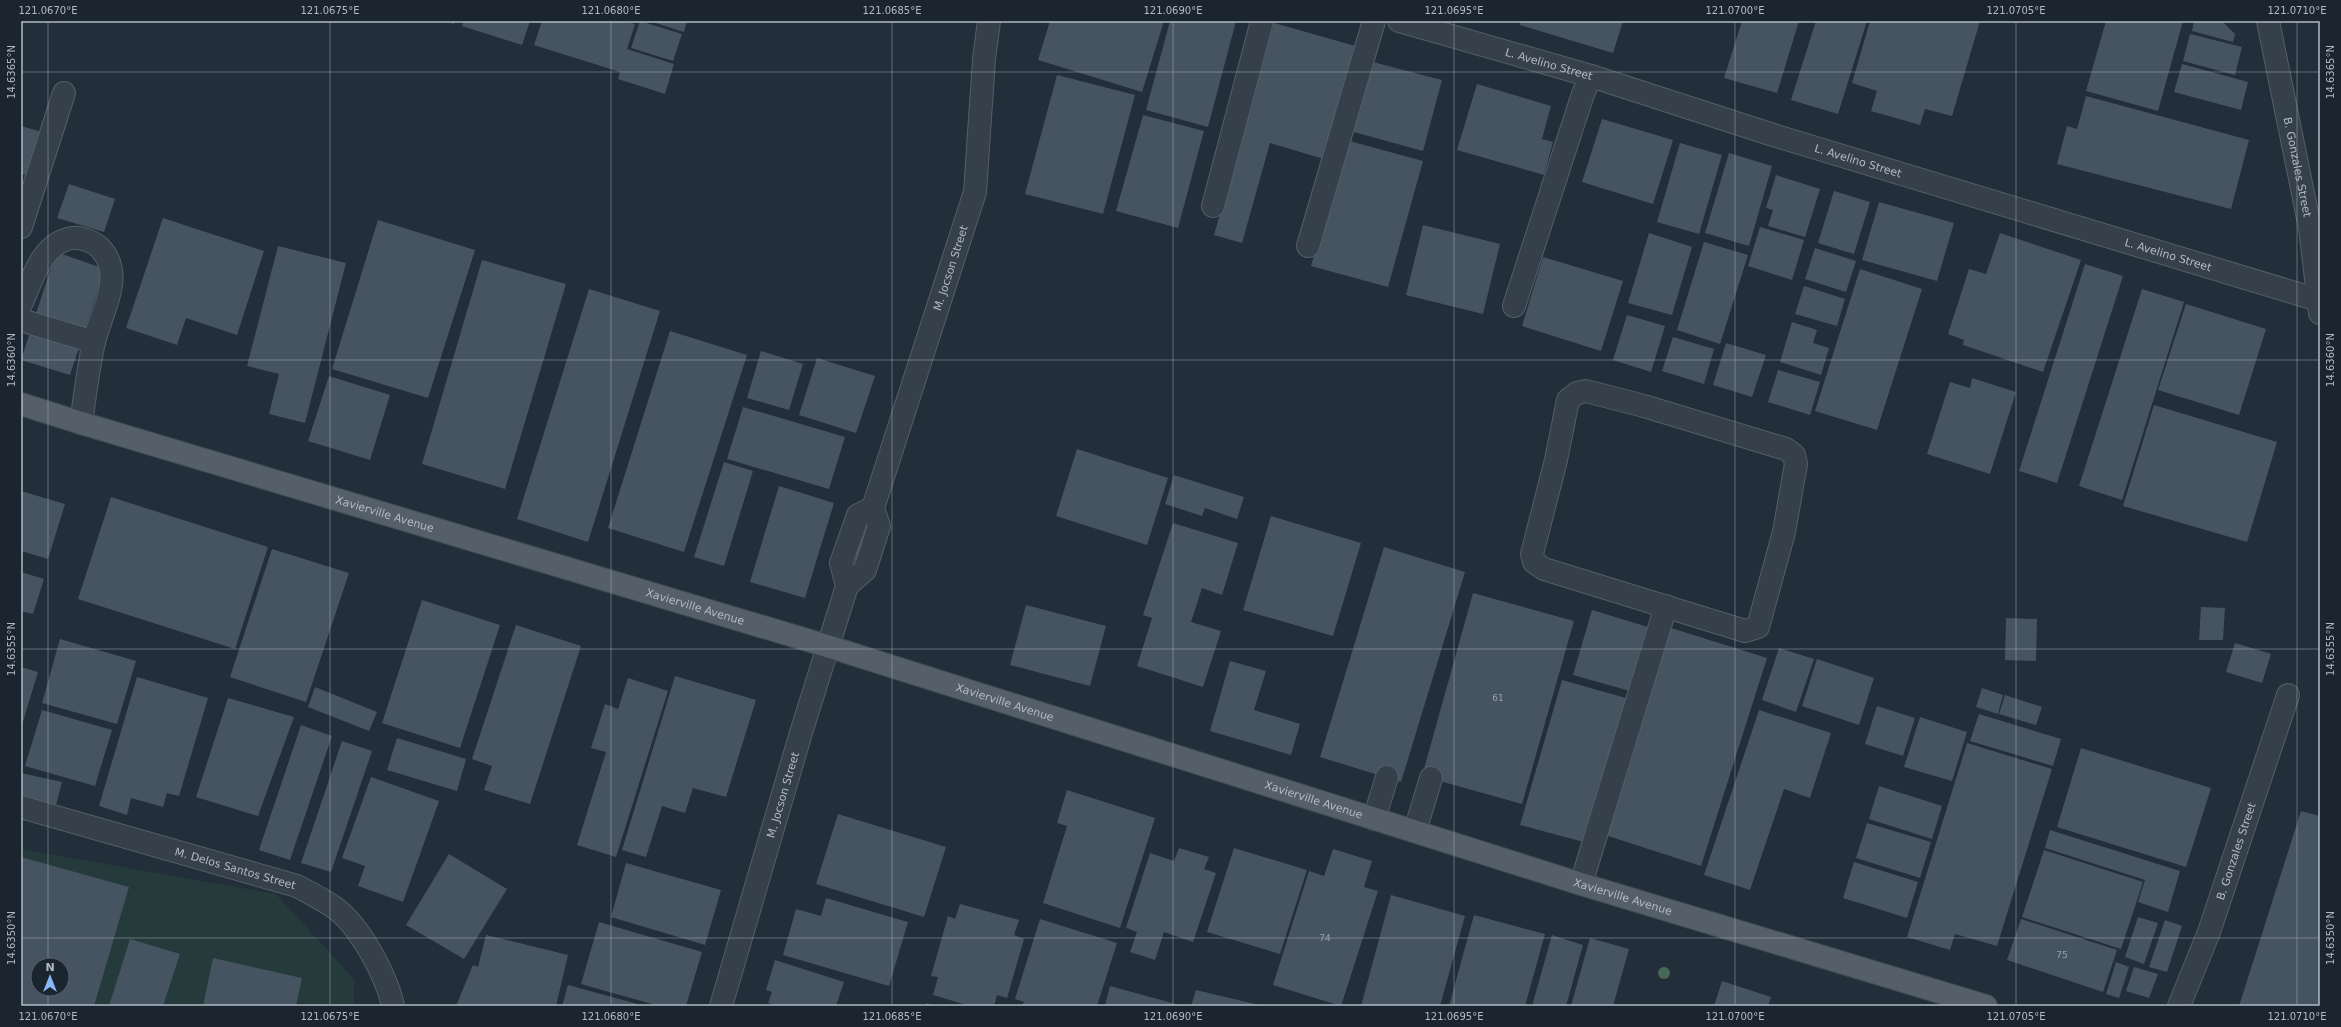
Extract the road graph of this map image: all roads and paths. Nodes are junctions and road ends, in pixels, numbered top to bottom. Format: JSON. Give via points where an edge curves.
{"nodes":[{"id":1,"x":989,"y":21,"type":"edge"},
{"id":2,"x":1262,"y":21,"type":"edge"},
{"id":3,"x":1374,"y":21,"type":"edge"},
{"id":4,"x":1399,"y":21,"type":"edge"},
{"id":5,"x":2268,"y":21,"type":"edge"},
{"id":6,"x":1591,"y":76,"type":"junction"},
{"id":7,"x":64,"y":93,"type":"dead end"},
{"id":8,"x":1213,"y":206,"type":"dead end"},
{"id":9,"x":21,"y":227,"type":"edge"},
{"id":10,"x":1308,"y":246,"type":"dead end"},
{"id":11,"x":21,"y":304,"type":"edge"},
{"id":12,"x":1514,"y":306,"type":"dead end"},
{"id":13,"x":2319,"y":307,"type":"edge"},
{"id":14,"x":21,"y":320,"type":"edge"},
{"id":15,"x":94,"y":342,"type":"junction"},
{"id":16,"x":21,"y":404,"type":"edge"},
{"id":17,"x":80,"y":423,"type":"junction"},
{"id":18,"x":1666,"y":606,"type":"junction"},
{"id":19,"x":828,"y":646,"type":"junction"},
{"id":20,"x":2288,"y":695,"type":"dead end"},
{"id":21,"x":1387,"y":777,"type":"dead end"},
{"id":22,"x":1431,"y":778,"type":"dead end"},
{"id":23,"x":21,"y":808,"type":"edge"},
{"id":24,"x":1374,"y":819,"type":"junction"},
{"id":25,"x":1415,"y":832,"type":"junction"},
{"id":26,"x":1581,"y":884,"type":"junction"},
{"id":27,"x":393,"y":1006,"type":"edge"},
{"id":28,"x":721,"y":1006,"type":"edge"},
{"id":29,"x":1986,"y":1006,"type":"edge"},
{"id":30,"x":2179,"y":1006,"type":"edge"}],
"edges":[{"from":1,"to":19,"type":"street","name":"M. Jocson Street","via":[[975,192],[873,508],[879,526],[865,570],[847,586]]},
{"from":2,"to":8,"type":"street"},
{"from":3,"to":10,"type":"street"},
{"from":4,"to":6,"type":"street","name":"L. Avelino Street"},
{"from":5,"to":13,"type":"street","name":"B. Gonzales Street","via":[[2310,228]]},
{"from":6,"to":12,"type":"street"},
{"from":6,"to":13,"type":"street","name":"L. Avelino Street"},
{"from":7,"to":9,"type":"street"},
{"from":11,"to":15,"type":"street","via":[[45,254],[52,246],[74,238],[86,240],[106,255],[113,279]]},
{"from":14,"to":15,"type":"street"},
{"from":15,"to":17,"type":"street"},
{"from":16,"to":17,"type":"main road","name":"Xavierville Avenue"},
{"from":17,"to":19,"type":"main road","name":"Xavierville Avenue"},
{"from":18,"to":18,"type":"street","via":[[1745,631],[1758,626],[1784,532],[1796,464],[1794,455],[1786,449],[1644,406],[1586,391],[1577,393],[1568,400],[1532,554],[1534,562],[1544,569]]},
{"from":18,"to":26,"type":"street"},
{"from":19,"to":24,"type":"main road","name":"Xavierville Avenue"},
{"from":19,"to":28,"type":"street","name":"M. Jocson Street"},
{"from":20,"to":30,"type":"street","name":"B. Gonzales Street","via":[[2209,932]]},
{"from":21,"to":24,"type":"street"},
{"from":22,"to":25,"type":"street"},
{"from":23,"to":27,"type":"street","name":"M. Delos Santos Street","via":[[298,886],[336,909],[362,937],[390,992]]},
{"from":24,"to":25,"type":"main road","name":"Xavierville Avenue"},
{"from":25,"to":26,"type":"main road","name":"Xavierville Avenue"},
{"from":26,"to":29,"type":"main road","name":"Xavierville Avenue"}]}
